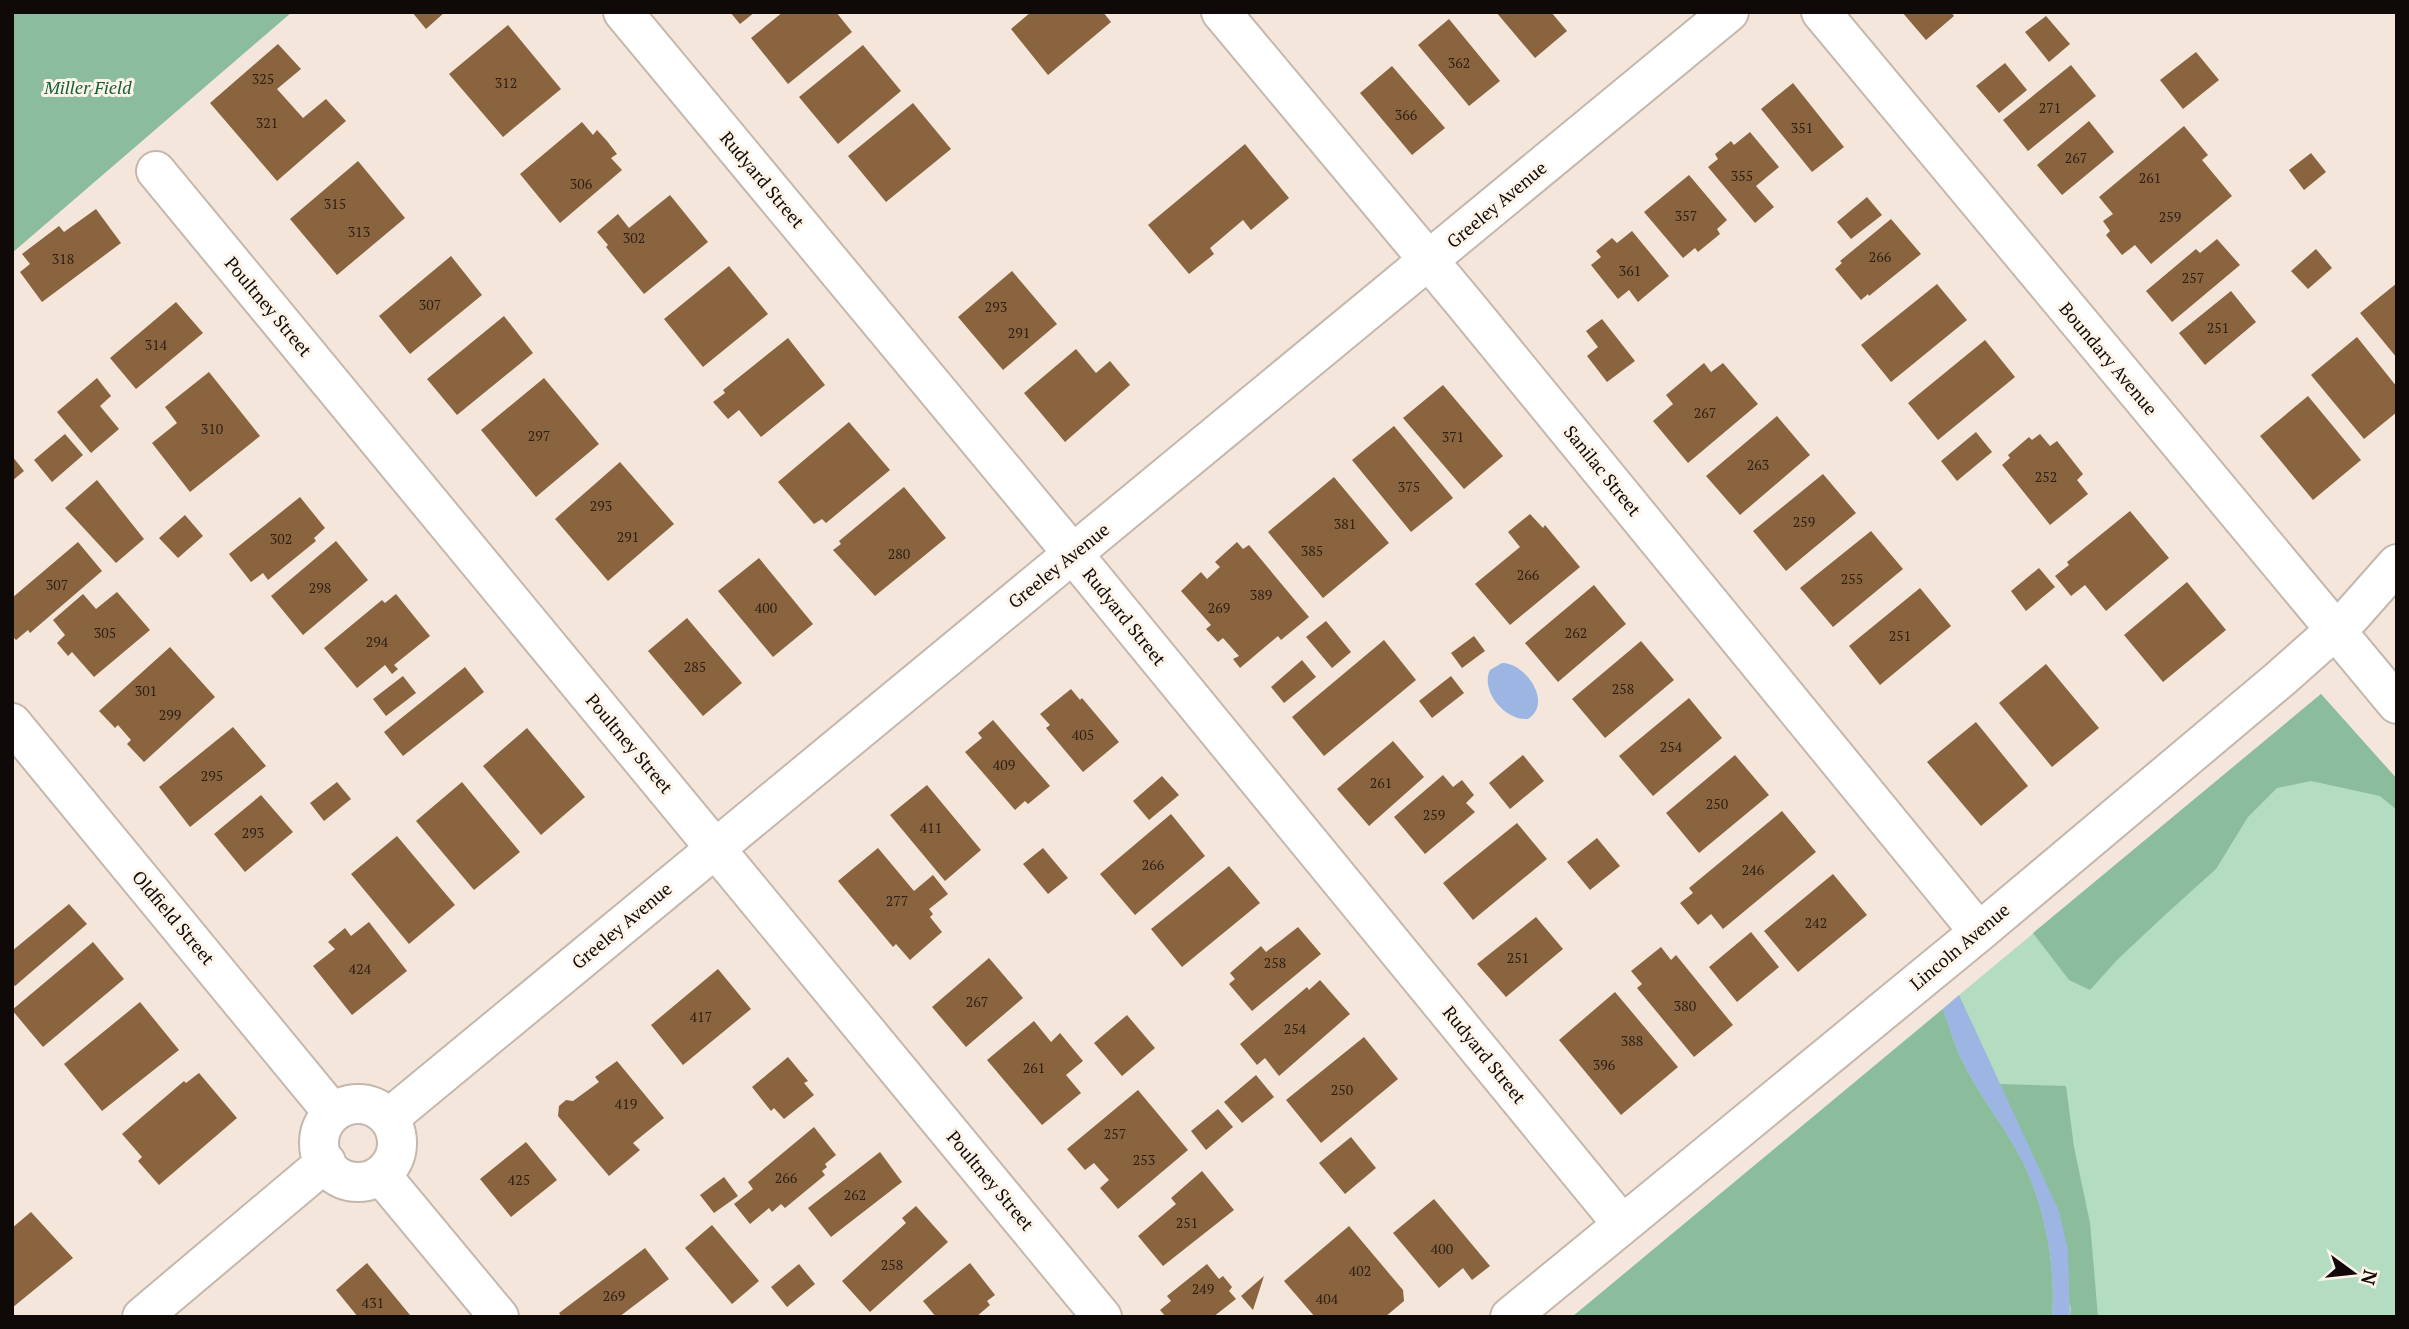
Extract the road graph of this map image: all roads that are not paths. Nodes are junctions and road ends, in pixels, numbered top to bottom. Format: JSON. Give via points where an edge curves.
{"nodes":[{"id":1,"x":623,"y":12,"type":"edge"},
{"id":2,"x":1221,"y":12,"type":"edge"},
{"id":3,"x":1729,"y":12,"type":"edge"},
{"id":4,"x":1821,"y":12,"type":"edge"},
{"id":5,"x":156,"y":171,"type":"dead end"},
{"id":6,"x":1429,"y":261,"type":"junction"},
{"id":7,"x":1073,"y":554,"type":"junction"},
{"id":8,"x":2397,"y":564,"type":"edge"},
{"id":9,"x":2335,"y":630,"type":"junction"},
{"id":10,"x":2397,"y":704,"type":"edge"},
{"id":11,"x":12,"y":723,"type":"edge"},
{"id":12,"x":716,"y":848,"type":"junction"},
{"id":13,"x":1979,"y":932,"type":"junction"},
{"id":14,"x":332,"y":1113,"type":"junction"},
{"id":15,"x":389,"y":1118,"type":"junction"},
{"id":16,"x":326,"y":1161,"type":"junction"},
{"id":17,"x":382,"y":1175,"type":"junction"},
{"id":18,"x":1622,"y":1224,"type":"junction"},
{"id":19,"x":142,"y":1317,"type":"edge"},
{"id":20,"x":499,"y":1317,"type":"edge"},
{"id":21,"x":1102,"y":1317,"type":"edge"},
{"id":22,"x":1510,"y":1317,"type":"edge"}],
"edges":[{"from":1,"to":7,"type":"street","name":"Rudyard Street"},
{"from":2,"to":6,"type":"street","name":"Sanilac Street"},
{"from":3,"to":6,"type":"street","name":"Greeley Avenue"},
{"from":4,"to":9,"type":"street","name":"Boundary Avenue"},
{"from":5,"to":12,"type":"street","name":"Poultney Street"},
{"from":6,"to":7,"type":"street","name":"Greeley Avenue"},
{"from":6,"to":13,"type":"street","name":"Sanilac Street"},
{"from":7,"to":12,"type":"street","name":"Greeley Avenue"},
{"from":7,"to":18,"type":"street","name":"Rudyard Street"},
{"from":8,"to":9,"type":"street","name":"Lincoln Avenue"},
{"from":9,"to":10,"type":"street","name":"Boundary Avenue"},
{"from":9,"to":13,"type":"street","name":"Lincoln Avenue"},
{"from":11,"to":14,"type":"street","name":"Oldfield Street"},
{"from":12,"to":15,"type":"street","name":"Greeley Avenue"},
{"from":12,"to":21,"type":"street","name":"Poultney Street"},
{"from":13,"to":18,"type":"street","name":"Lincoln Avenue"},
{"from":14,"to":15,"type":"street","via":[[356,1104],[368,1105]]},
{"from":14,"to":16,"type":"street","via":[[319,1136],[319,1149]]},
{"from":15,"to":17,"type":"street","via":[[398,1142],[396,1155]]},
{"from":16,"to":17,"type":"street","via":[[343,1180],[369,1181]]},
{"from":16,"to":19,"type":"street"},
{"from":17,"to":20,"type":"street"},
{"from":18,"to":22,"type":"street","name":"Lincoln Avenue"}]}
